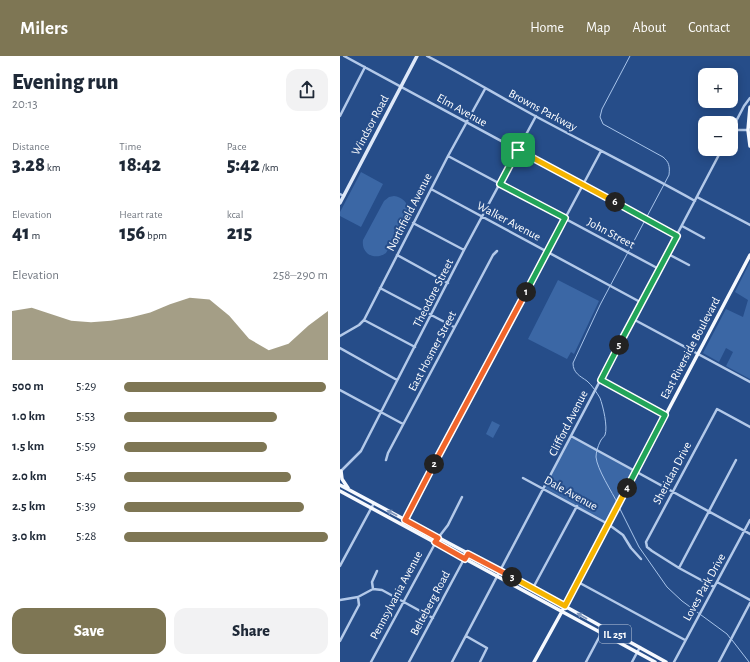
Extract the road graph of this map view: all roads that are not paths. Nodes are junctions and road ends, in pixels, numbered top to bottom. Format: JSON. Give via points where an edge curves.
{"nodes":[{"id":1,"x":344,"y":56,"type":"edge"},
{"id":2,"x":417,"y":56,"type":"edge"},
{"id":3,"x":427,"y":56,"type":"edge"},
{"id":4,"x":365,"y":67,"type":"junction"},
{"id":5,"x":400,"y":87,"type":"junction"},
{"id":6,"x":485,"y":89,"type":"junction"},
{"id":7,"x":750,"y":98,"type":"edge"},
{"id":8,"x":750,"y":106,"type":"edge"},
{"id":9,"x":340,"y":116,"type":"edge"},
{"id":10,"x":536,"y":116,"type":"junction"},
{"id":11,"x":738,"y":118,"type":"edge"},
{"id":12,"x":466,"y":122,"type":"junction"},
{"id":13,"x":738,"y":130,"type":"edge"},
{"id":14,"x":748,"y":130,"type":"junction"},
{"id":15,"x":750,"y":146,"type":"edge"},
{"id":16,"x":518,"y":150,"type":"junction"},
{"id":17,"x":600,"y":151,"type":"junction"},
{"id":18,"x":448,"y":156,"type":"junction"},
{"id":19,"x":718,"y":156,"type":"edge"},
{"id":20,"x":500,"y":184,"type":"junction"},
{"id":21,"x":582,"y":185,"type":"junction"},
{"id":22,"x":430,"y":189,"type":"junction"},
{"id":23,"x":342,"y":195,"type":"edge"},
{"id":24,"x":697,"y":197,"type":"junction"},
{"id":25,"x":695,"y":201,"type":"junction"},
{"id":26,"x":340,"y":203,"type":"edge"},
{"id":27,"x":483,"y":217,"type":"junction"},
{"id":28,"x":565,"y":218,"type":"junction"},
{"id":29,"x":413,"y":223,"type":"junction"},
{"id":30,"x":750,"y":225,"type":"edge"},
{"id":31,"x":682,"y":226,"type":"junction"},
{"id":32,"x":677,"y":236,"type":"junction"},
{"id":33,"x":704,"y":238,"type":"dead end"},
{"id":34,"x":464,"y":250,"type":"junction"},
{"id":35,"x":497,"y":251,"type":"dead end"},
{"id":36,"x":548,"y":251,"type":"junction"},
{"id":37,"x":668,"y":254,"type":"junction"},
{"id":38,"x":397,"y":255,"type":"junction"},
{"id":39,"x":750,"y":255,"type":"edge"},
{"id":40,"x":689,"y":265,"type":"dead end"},
{"id":41,"x":659,"y":269,"type":"junction"},
{"id":42,"x":448,"y":283,"type":"junction"},
{"id":43,"x":380,"y":288,"type":"junction"},
{"id":44,"x":642,"y":303,"type":"junction"},
{"id":45,"x":432,"y":315,"type":"junction"},
{"id":46,"x":633,"y":319,"type":"junction"},
{"id":47,"x":364,"y":320,"type":"junction"},
{"id":48,"x":454,"y":328,"type":"junction"},
{"id":49,"x":340,"y":336,"type":"edge"},
{"id":50,"x":415,"y":347,"type":"junction"},
{"id":51,"x":340,"y":348,"type":"edge"},
{"id":52,"x":699,"y":354,"type":"junction"},
{"id":53,"x":398,"y":380,"type":"junction"},
{"id":54,"x":601,"y":380,"type":"junction"},
{"id":55,"x":750,"y":382,"type":"edge"},
{"id":56,"x":340,"y":390,"type":"edge"},
{"id":57,"x":381,"y":412,"type":"junction"},
{"id":58,"x":665,"y":415,"type":"junction"},
{"id":59,"x":403,"y":424,"type":"junction"},
{"id":60,"x":750,"y":427,"type":"edge"},
{"id":61,"x":571,"y":436,"type":"junction"},
{"id":62,"x":386,"y":460,"type":"dead end"},
{"id":63,"x":736,"y":460,"type":"dead end"},
{"id":64,"x":340,"y":472,"type":"edge"},
{"id":65,"x":636,"y":472,"type":"junction"},
{"id":66,"x":523,"y":478,"type":"dead end"},
{"id":67,"x":340,"y":486,"type":"edge"},
{"id":68,"x":544,"y":488,"type":"junction"},
{"id":69,"x":340,"y":490,"type":"edge"},
{"id":70,"x":350,"y":490,"type":"junction"},
{"id":71,"x":672,"y":492,"type":"junction"},
{"id":72,"x":462,"y":497,"type":"dead end"},
{"id":73,"x":374,"y":503,"type":"junction"},
{"id":74,"x":577,"y":506,"type":"junction"},
{"id":75,"x":371,"y":508,"type":"junction"},
{"id":76,"x":710,"y":511,"type":"junction"},
{"id":77,"x":405,"y":520,"type":"junction"},
{"id":78,"x":750,"y":520,"type":"edge"},
{"id":79,"x":402,"y":524,"type":"junction"},
{"id":80,"x":608,"y":524,"type":"junction"},
{"id":81,"x":744,"y":531,"type":"junction"},
{"id":82,"x":750,"y":534,"type":"edge"},
{"id":83,"x":438,"y":538,"type":"junction"},
{"id":84,"x":435,"y":542,"type":"junction"},
{"id":85,"x":468,"y":554,"type":"junction"},
{"id":86,"x":465,"y":559,"type":"junction"},
{"id":87,"x":641,"y":559,"type":"dead end"},
{"id":88,"x":340,"y":566,"type":"edge"},
{"id":89,"x":678,"y":568,"type":"junction"},
{"id":90,"x":377,"y":571,"type":"dead end"},
{"id":91,"x":501,"y":571,"type":"junction"},
{"id":92,"x":498,"y":576,"type":"junction"},
{"id":93,"x":578,"y":582,"type":"junction"},
{"id":94,"x":717,"y":582,"type":"junction"},
{"id":95,"x":523,"y":583,"type":"junction"},
{"id":96,"x":714,"y":587,"type":"junction"},
{"id":97,"x":520,"y":588,"type":"junction"},
{"id":98,"x":533,"y":588,"type":"junction"},
{"id":99,"x":373,"y":589,"type":"junction"},
{"id":100,"x":358,"y":597,"type":"junction"},
{"id":101,"x":340,"y":600,"type":"edge"},
{"id":102,"x":750,"y":600,"type":"edge"},
{"id":103,"x":403,"y":601,"type":"junction"},
{"id":104,"x":750,"y":604,"type":"edge"},
{"id":105,"x":565,"y":606,"type":"junction"},
{"id":106,"x":562,"y":612,"type":"junction"},
{"id":107,"x":433,"y":618,"type":"junction"},
{"id":108,"x":604,"y":628,"type":"junction"},
{"id":109,"x":602,"y":633,"type":"junction"},
{"id":110,"x":466,"y":636,"type":"junction"},
{"id":111,"x":685,"y":640,"type":"junction"},
{"id":112,"x":340,"y":641,"type":"edge"},
{"id":113,"x":640,"y":648,"type":"junction"},
{"id":114,"x":637,"y":652,"type":"junction"},
{"id":115,"x":371,"y":662,"type":"edge"},
{"id":116,"x":409,"y":662,"type":"edge"},
{"id":117,"x":452,"y":662,"type":"edge"},
{"id":118,"x":480,"y":662,"type":"edge"},
{"id":119,"x":534,"y":662,"type":"edge"},
{"id":120,"x":586,"y":662,"type":"edge"},
{"id":121,"x":632,"y":662,"type":"edge"},
{"id":122,"x":655,"y":662,"type":"edge"},
{"id":123,"x":666,"y":662,"type":"edge"},
{"id":124,"x":674,"y":662,"type":"edge"},
{"id":125,"x":719,"y":662,"type":"edge"}],
"edges":[{"from":1,"to":4,"type":"street","name":"Elm Avenue"},
{"from":2,"to":5,"type":"street","name":"Windsor Road"},
{"from":3,"to":6,"type":"street","name":"Browns Parkway"},
{"from":4,"to":5,"type":"street","name":"Elm Avenue"},
{"from":4,"to":9,"type":"street"},
{"from":5,"to":12,"type":"street","name":"Elm Avenue"},
{"from":5,"to":23,"type":"street","name":"Windsor Road"},
{"from":6,"to":10,"type":"street","name":"Browns Parkway"},
{"from":6,"to":12,"type":"street","name":"Northfield Avenue"},
{"from":7,"to":11,"type":"street"},
{"from":8,"to":14,"type":"main road"},
{"from":10,"to":16,"type":"street","name":"Theodore Street"},
{"from":10,"to":17,"type":"street","name":"Browns Parkway"},
{"from":12,"to":16,"type":"street","name":"Elm Avenue"},
{"from":12,"to":18,"type":"street","name":"Northfield Avenue"},
{"from":13,"to":14,"type":"street"},
{"from":14,"to":15,"type":"main road"},
{"from":16,"to":20,"type":"street","name":"Theodore Street"},
{"from":16,"to":21,"type":"street","name":"Elm Avenue"},
{"from":17,"to":21,"type":"street"},
{"from":17,"to":25,"type":"street","name":"Browns Parkway"},
{"from":18,"to":20,"type":"street","name":"John Street"},
{"from":18,"to":22,"type":"street","name":"Northfield Avenue"},
{"from":19,"to":24,"type":"street","name":"Clifford Avenue"},
{"from":20,"to":27,"type":"street","name":"Theodore Street"},
{"from":20,"to":28,"type":"street","name":"John Street"},
{"from":21,"to":28,"type":"street"},
{"from":21,"to":32,"type":"street","name":"Elm Avenue"},
{"from":22,"to":27,"type":"street","name":"Walker Avenue"},
{"from":22,"to":29,"type":"street","name":"Northfield Avenue"},
{"from":23,"to":26,"type":"street","name":"Windsor Road"},
{"from":24,"to":25,"type":"street","name":"Clifford Avenue"},
{"from":24,"to":30,"type":"street"},
{"from":25,"to":31,"type":"street","name":"Clifford Avenue"},
{"from":27,"to":34,"type":"street","name":"Theodore Street"},
{"from":27,"to":36,"type":"street","name":"Walker Avenue"},
{"from":28,"to":36,"type":"street"},
{"from":28,"to":41,"type":"street","name":"John Street"},
{"from":29,"to":34,"type":"street"},
{"from":29,"to":38,"type":"street","name":"Northfield Avenue"},
{"from":31,"to":32,"type":"street","name":"Clifford Avenue"},
{"from":31,"to":33,"type":"street"},
{"from":32,"to":37,"type":"street","name":"Clifford Avenue"},
{"from":34,"to":42,"type":"street","name":"Theodore Street"},
{"from":35,"to":48,"type":"street","name":"East Hosmer Street"},
{"from":36,"to":44,"type":"street","name":"Walker Avenue"},
{"from":36,"to":77,"type":"street"},
{"from":37,"to":40,"type":"street"},
{"from":37,"to":41,"type":"street","name":"Clifford Avenue"},
{"from":38,"to":42,"type":"street"},
{"from":38,"to":43,"type":"street","name":"Northfield Avenue"},
{"from":39,"to":52,"type":"main road","name":"East Riverside Boulevard"},
{"from":41,"to":44,"type":"street","name":"Clifford Avenue"},
{"from":42,"to":45,"type":"street","name":"Theodore Street"},
{"from":43,"to":45,"type":"street"},
{"from":43,"to":47,"type":"street","name":"Northfield Avenue"},
{"from":44,"to":46,"type":"street","name":"Clifford Avenue"},
{"from":45,"to":48,"type":"street"},
{"from":45,"to":50,"type":"street","name":"Theodore Street"},
{"from":46,"to":52,"type":"street"},
{"from":46,"to":54,"type":"street","name":"Clifford Avenue"},
{"from":47,"to":49,"type":"street","name":"Northfield Avenue"},
{"from":47,"to":50,"type":"street"},
{"from":48,"to":59,"type":"street","name":"East Hosmer Street"},
{"from":50,"to":53,"type":"street","name":"Theodore Street"},
{"from":51,"to":53,"type":"street"},
{"from":52,"to":55,"type":"street"},
{"from":52,"to":58,"type":"main road","name":"East Riverside Boulevard"},
{"from":53,"to":57,"type":"street","name":"Theodore Street"},
{"from":54,"to":58,"type":"street"},
{"from":54,"to":61,"type":"street","name":"Clifford Avenue"},
{"from":56,"to":57,"type":"street"},
{"from":57,"to":59,"type":"street"},
{"from":57,"to":64,"type":"street","name":"Theodore Street","via":[[361,452]]},
{"from":58,"to":65,"type":"main road","name":"East Riverside Boulevard"},
{"from":59,"to":62,"type":"street","name":"East Hosmer Street"},
{"from":60,"to":71,"type":"street","name":"Sheridan Drive","via":[[717,409]]},
{"from":61,"to":65,"type":"street"},
{"from":61,"to":68,"type":"street","name":"Clifford Avenue"},
{"from":63,"to":76,"type":"street"},
{"from":64,"to":70,"type":"main road","via":[[343,482]]},
{"from":65,"to":71,"type":"street"},
{"from":65,"to":80,"type":"main road","name":"East Riverside Boulevard"},
{"from":66,"to":68,"type":"street","name":"Dale Avenue"},
{"from":67,"to":70,"type":"main road","number":"IL 251"},
{"from":68,"to":74,"type":"street","name":"Dale Avenue"},
{"from":68,"to":91,"type":"street","name":"Clifford Avenue"},
{"from":69,"to":75,"type":"main road","number":"IL 251"},
{"from":70,"to":73,"type":"main road","number":"IL 251"},
{"from":71,"to":76,"type":"street"},
{"from":71,"to":89,"type":"street","name":"Sheridan Drive","via":[[646,546]]},
{"from":72,"to":83,"type":"street","name":"Pennsylvania Avenue","via":[[448,525]]},
{"from":73,"to":75,"type":"street"},
{"from":77,"to":73,"type":"main road","number":"IL 251","one_way":true},
{"from":74,"to":80,"type":"street","name":"Dale Avenue"},
{"from":74,"to":98,"type":"street"},
{"from":75,"to":79,"type":"main road","number":"IL 251"},
{"from":75,"to":88,"type":"street"},
{"from":76,"to":81,"type":"street"},
{"from":76,"to":89,"type":"street"},
{"from":77,"to":79,"type":"street"},
{"from":77,"to":83,"type":"main road","number":"IL 251"},
{"from":78,"to":81,"type":"street","name":"Loves Park Drive"},
{"from":79,"to":84,"type":"main road","number":"IL 251"},
{"from":80,"to":87,"type":"street","name":"Dale Avenue","via":[[622,535]]},
{"from":80,"to":93,"type":"main road","name":"East Riverside Boulevard"},
{"from":81,"to":82,"type":"street"},
{"from":81,"to":94,"type":"street","name":"Loves Park Drive"},
{"from":83,"to":84,"type":"street","name":"Pennsylvania Avenue"},
{"from":83,"to":85,"type":"main road","number":"IL 251"},
{"from":84,"to":86,"type":"main road","number":"IL 251"},
{"from":84,"to":103,"type":"street","name":"Pennsylvania Avenue"},
{"from":85,"to":86,"type":"street","name":"Belteberg Road"},
{"from":85,"to":91,"type":"main road","number":"IL 251"},
{"from":86,"to":92,"type":"main road","number":"IL 251"},
{"from":86,"to":107,"type":"street","name":"Belteberg Road"},
{"from":89,"to":96,"type":"street"},
{"from":90,"to":99,"type":"street","via":[[372,582]]},
{"from":91,"to":92,"type":"street","name":"Clifford Avenue"},
{"from":91,"to":95,"type":"main road","number":"IL 251"},
{"from":92,"to":97,"type":"main road","number":"IL 251"},
{"from":92,"to":110,"type":"street","name":"Clifford Avenue"},
{"from":93,"to":105,"type":"main road","name":"East Riverside Boulevard"},
{"from":93,"to":111,"type":"street"},
{"from":94,"to":96,"type":"street","name":"Loves Park Drive"},
{"from":94,"to":102,"type":"street"},
{"from":95,"to":97,"type":"main road"},
{"from":95,"to":98,"type":"main road","number":"IL 251"},
{"from":96,"to":111,"type":"street","name":"Loves Park Drive"},
{"from":97,"to":106,"type":"main road","number":"IL 251"},
{"from":98,"to":105,"type":"main road","number":"IL 251"},
{"from":99,"to":100,"type":"street"},
{"from":99,"to":103,"type":"street","via":[[382,590]]},
{"from":100,"to":101,"type":"street"},
{"from":100,"to":112,"type":"street","via":[[359,605]]},
{"from":103,"to":107,"type":"street"},
{"from":103,"to":115,"type":"street","name":"Pennsylvania Avenue"},
{"from":104,"to":125,"type":"street"},
{"from":105,"to":106,"type":"main road","name":"East Riverside Boulevard"},
{"from":108,"to":105,"type":"main road","number":"IL 251","one_way":true},
{"from":106,"to":109,"type":"main road","number":"IL 251"},
{"from":106,"to":119,"type":"main road","name":"East Riverside Boulevard"},
{"from":107,"to":116,"type":"street","name":"Belteberg Road"},
{"from":108,"to":109,"type":"street"},
{"from":108,"to":113,"type":"main road","number":"IL 251"},
{"from":109,"to":114,"type":"main road","number":"IL 251"},
{"from":109,"to":120,"type":"street"},
{"from":110,"to":117,"type":"street","name":"Clifford Avenue"},
{"from":110,"to":118,"type":"street","via":[[487,648]]},
{"from":111,"to":124,"type":"street","name":"Loves Park Drive"},
{"from":113,"to":114,"type":"street"},
{"from":113,"to":123,"type":"main road","number":"IL 251"},
{"from":114,"to":121,"type":"street"},
{"from":114,"to":122,"type":"main road","number":"IL 251"}]}
